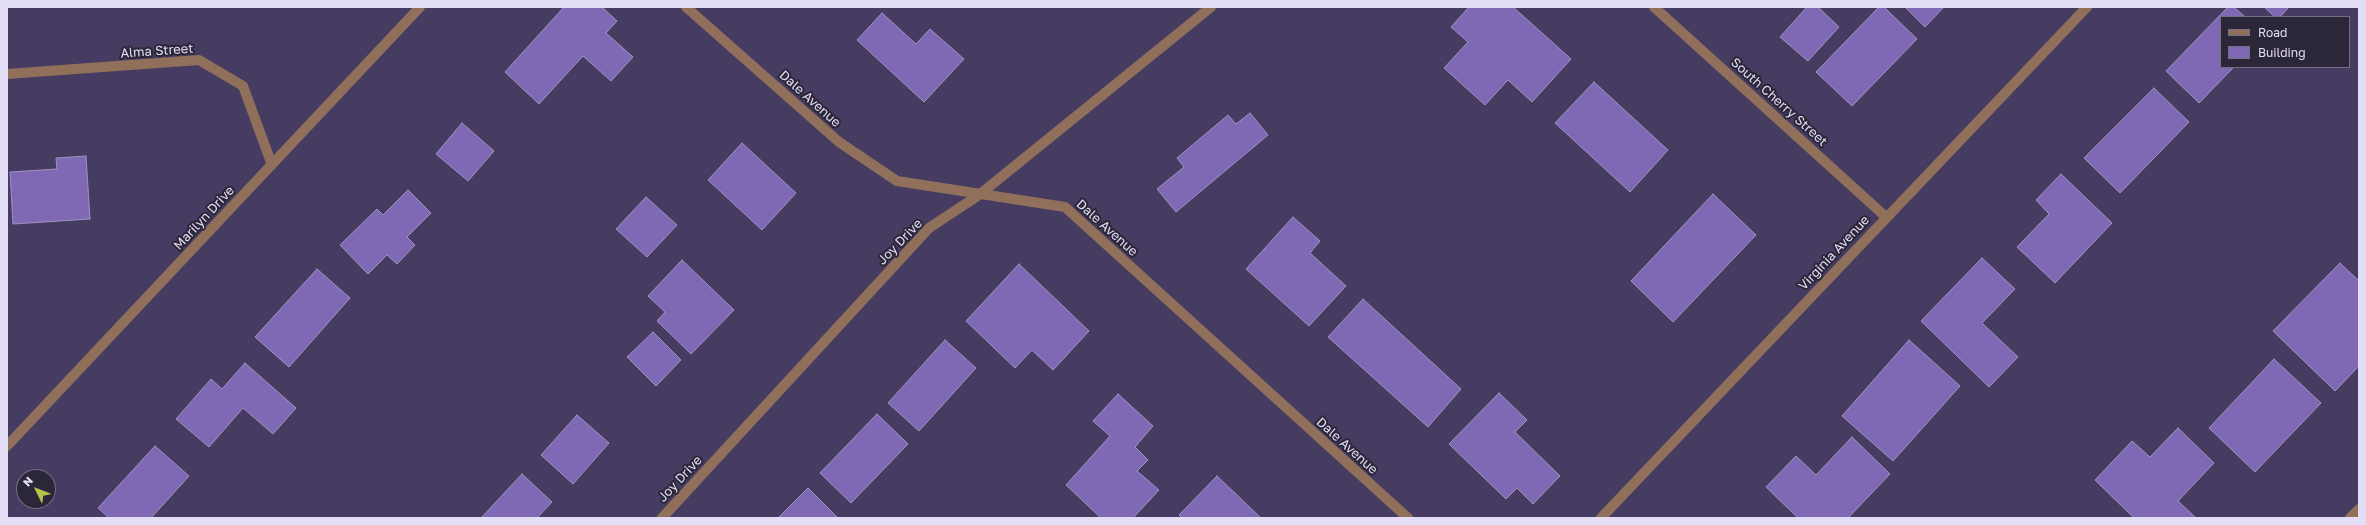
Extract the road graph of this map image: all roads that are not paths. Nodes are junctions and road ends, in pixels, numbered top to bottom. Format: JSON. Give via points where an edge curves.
{"nodes":[{"id":1,"x":420,"y":7,"type":"edge"},
{"id":2,"x":686,"y":7,"type":"edge"},
{"id":3,"x":1211,"y":7,"type":"edge"},
{"id":4,"x":1654,"y":7,"type":"edge"},
{"id":5,"x":2087,"y":7,"type":"edge"},
{"id":6,"x":7,"y":74,"type":"edge"},
{"id":7,"x":272,"y":165,"type":"junction"},
{"id":8,"x":979,"y":195,"type":"junction"},
{"id":9,"x":1886,"y":217,"type":"junction"},
{"id":10,"x":7,"y":446,"type":"edge"},
{"id":11,"x":2359,"y":509,"type":"edge"},
{"id":12,"x":662,"y":518,"type":"edge"},
{"id":13,"x":1408,"y":518,"type":"edge"},
{"id":14,"x":1601,"y":518,"type":"edge"},
{"id":15,"x":2350,"y":518,"type":"edge"}],
"edges":[{"from":1,"to":7,"type":"street","name":"Marilyn Drive"},
{"from":2,"to":8,"type":"street","name":"Dale Avenue","via":[[838,142],[897,181]]},
{"from":3,"to":8,"type":"street","name":"Joy Drive"},
{"from":4,"to":9,"type":"street","name":"South Cherry Street"},
{"from":5,"to":9,"type":"street","name":"Virginia Avenue"},
{"from":6,"to":7,"type":"street","name":"Alma Street","via":[[200,60],[243,86]]},
{"from":7,"to":10,"type":"street","name":"Marilyn Drive"},
{"from":8,"to":12,"type":"street","name":"Joy Drive","via":[[929,228]]},
{"from":8,"to":13,"type":"street","name":"Dale Avenue","via":[[1065,207]]},
{"from":9,"to":14,"type":"street","name":"Virginia Avenue"},
{"from":11,"to":15,"type":"street"}]}
